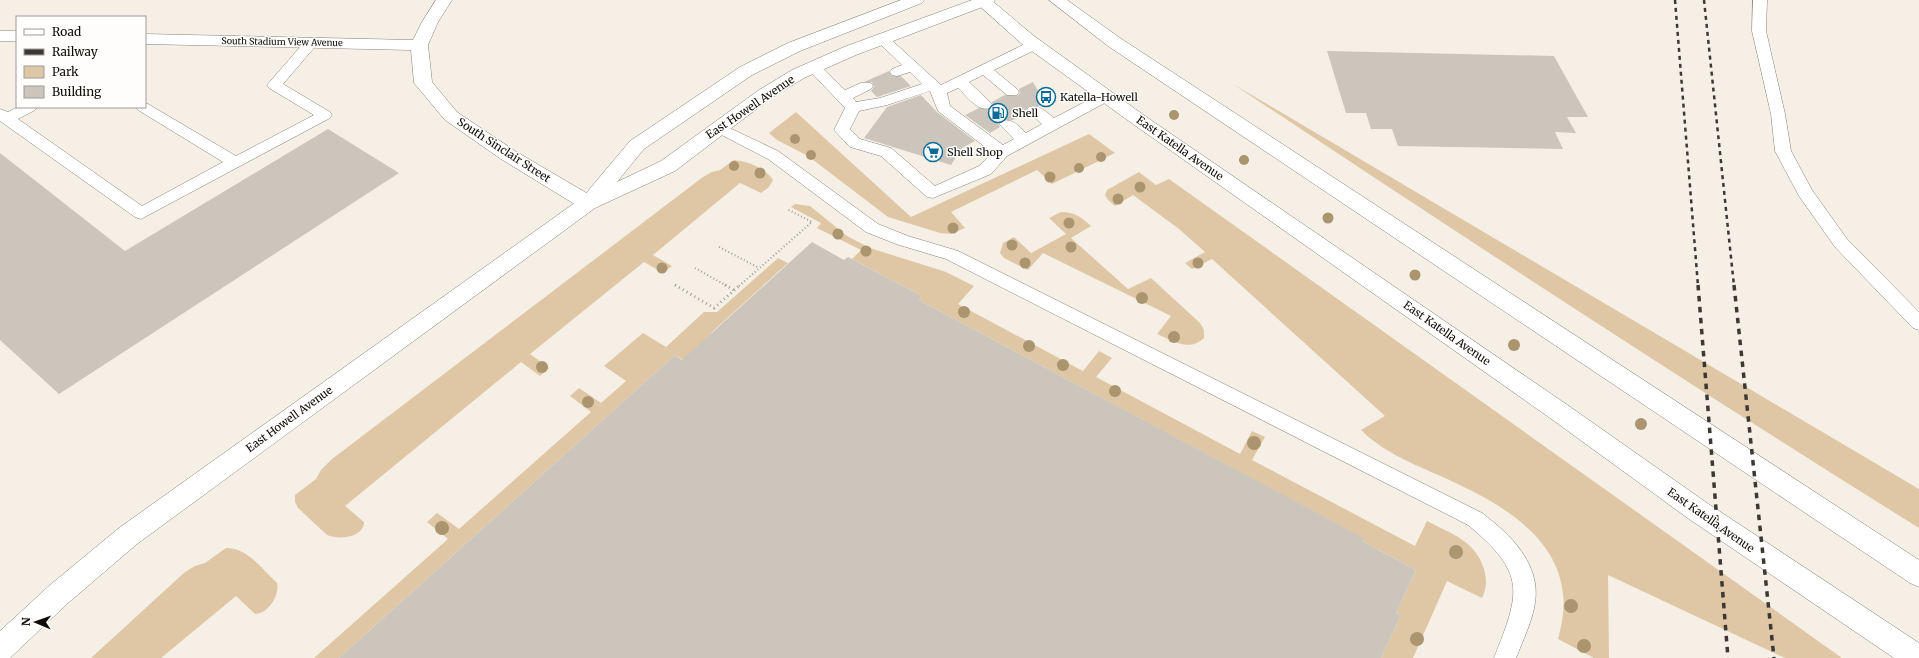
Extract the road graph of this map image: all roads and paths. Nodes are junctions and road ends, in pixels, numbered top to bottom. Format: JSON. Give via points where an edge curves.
{"nodes":[{"id":1,"x":444,"y":0,"type":"edge"},
{"id":2,"x":916,"y":0,"type":"edge"},
{"id":3,"x":983,"y":0,"type":"edge"},
{"id":4,"x":1057,"y":0,"type":"edge"},
{"id":5,"x":1760,"y":0,"type":"edge"},
{"id":6,"x":0,"y":36,"type":"edge"},
{"id":7,"x":16,"y":36,"type":"edge"},
{"id":8,"x":146,"y":39,"type":"edge"},
{"id":9,"x":882,"y":39,"type":"junction"},
{"id":10,"x":312,"y":42,"type":"junction"},
{"id":11,"x":419,"y":45,"type":"junction"},
{"id":12,"x":1034,"y":45,"type":"junction"},
{"id":13,"x":912,"y":66,"type":"junction"},
{"id":14,"x":814,"y":67,"type":"junction"},
{"id":15,"x":984,"y":69,"type":"junction"},
{"id":16,"x":897,"y":72,"type":"dead end"},
{"id":17,"x":959,"y":81,"type":"junction"},
{"id":18,"x":866,"y":86,"type":"dead end"},
{"id":19,"x":936,"y":88,"type":"junction"},
{"id":20,"x":1012,"y":92,"type":"dead end"},
{"id":21,"x":1107,"y":96,"type":"junction"},
{"id":22,"x":848,"y":102,"type":"junction"},
{"id":23,"x":985,"y":105,"type":"dead end"},
{"id":24,"x":27,"y":108,"type":"edge"},
{"id":25,"x":145,"y":108,"type":"edge"},
{"id":26,"x":1034,"y":110,"type":"dead end"},
{"id":27,"x":3,"y":117,"type":"edge"},
{"id":28,"x":1007,"y":124,"type":"dead end"},
{"id":29,"x":1053,"y":125,"type":"junction"},
{"id":30,"x":719,"y":128,"type":"junction"},
{"id":31,"x":1025,"y":140,"type":"junction"},
{"id":32,"x":1002,"y":152,"type":"junction"},
{"id":33,"x":236,"y":163,"type":"junction"},
{"id":34,"x":588,"y":203,"type":"junction"},
{"id":35,"x":787,"y":209,"type":"dead end"},
{"id":36,"x":719,"y":247,"type":"dead end"},
{"id":37,"x":695,"y":268,"type":"dead end"},
{"id":38,"x":760,"y":268,"type":"junction"},
{"id":39,"x":675,"y":285,"type":"dead end"},
{"id":40,"x":735,"y":290,"type":"junction"},
{"id":41,"x":1919,"y":323,"type":"edge"},
{"id":42,"x":1919,"y":575,"type":"edge"},
{"id":43,"x":0,"y":649,"type":"edge"},
{"id":44,"x":1505,"y":658,"type":"edge"},
{"id":45,"x":1918,"y":658,"type":"edge"}],
"edges":[{"from":1,"to":11,"type":"street"},
{"from":2,"to":34,"type":"street","name":"East Howell Avenue","via":[[794,47],[746,71],[637,146]]},
{"from":3,"to":9,"type":"street","name":"East Howell Avenue"},
{"from":3,"to":12,"type":"street","name":"East Katella Avenue"},
{"from":4,"to":42,"type":"street","via":[[1114,42]]},
{"from":5,"to":41,"type":"lane","via":[[1759,31],[1784,151],[1805,192],[1841,243]]},
{"from":6,"to":7,"type":"street"},
{"from":8,"to":10,"type":"street","name":"South Stadium View Avenue"},
{"from":9,"to":13,"type":"lane"},
{"from":9,"to":14,"type":"street","name":"East Howell Avenue"},
{"from":10,"to":11,"type":"street","name":"South Stadium View Avenue"},
{"from":10,"to":33,"type":"lane","via":[[274,85],[325,115]]},
{"from":11,"to":34,"type":"street","name":"South Sinclair Street","via":[[422,83],[451,116],[508,155]]},
{"from":12,"to":15,"type":"lane"},
{"from":12,"to":21,"type":"street","name":"East Katella Avenue"},
{"from":13,"to":16,"type":"lane"},
{"from":13,"to":19,"type":"lane"},
{"from":14,"to":22,"type":"lane"},
{"from":14,"to":30,"type":"street","name":"East Howell Avenue","via":[[765,94]]},
{"from":15,"to":17,"type":"lane"},
{"from":15,"to":20,"type":"lane"},
{"from":17,"to":19,"type":"lane"},
{"from":17,"to":23,"type":"lane"},
{"from":18,"to":22,"type":"lane"},
{"from":19,"to":22,"type":"lane","via":[[882,102]]},
{"from":19,"to":32,"type":"lane","via":[[943,108]]},
{"from":21,"to":29,"type":"lane"},
{"from":21,"to":45,"type":"street","name":"East Katella Avenue","via":[[1552,406],[1698,511]]},
{"from":22,"to":32,"type":"lane","via":[[842,130],[855,143],[886,152],[933,193],[985,170]]},
{"from":24,"to":27,"type":"lane"},
{"from":25,"to":33,"type":"lane"},
{"from":26,"to":29,"type":"lane"},
{"from":27,"to":33,"type":"lane","via":[[141,213]]},
{"from":28,"to":31,"type":"lane"},
{"from":29,"to":31,"type":"lane"},
{"from":30,"to":34,"type":"street","name":"East Howell Avenue","via":[[668,166]]},
{"from":30,"to":44,"type":"lane","via":[[784,162],[872,228],[895,238],[952,255],[1475,519],[1506,545],[1518,565],[1524,586],[1525,601]]},
{"from":31,"to":32,"type":"lane"},
{"from":34,"to":43,"type":"street","name":"East Howell Avenue","via":[[128,536],[59,594]]},
{"from":35,"to":38,"type":"path","via":[[812,222]]},
{"from":36,"to":38,"type":"path"},
{"from":37,"to":40,"type":"path"},
{"from":38,"to":40,"type":"path"},
{"from":39,"to":40,"type":"path","via":[[714,308]]}]}
